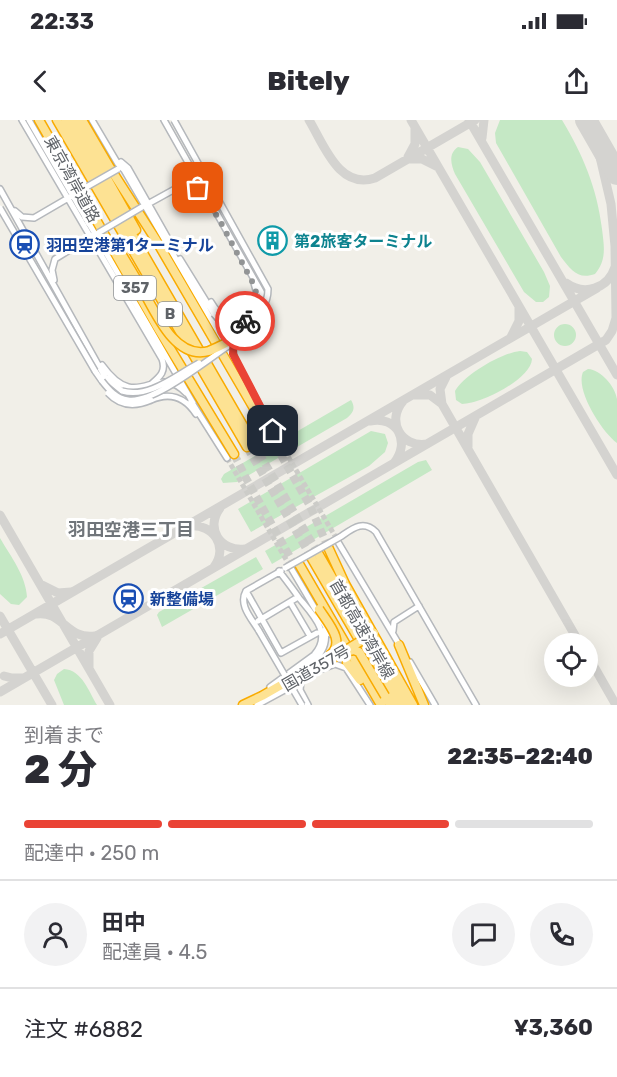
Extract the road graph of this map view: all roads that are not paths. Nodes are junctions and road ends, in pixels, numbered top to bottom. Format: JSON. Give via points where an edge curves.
{"nodes":[{"id":1,"x":22,"y":120,"type":"edge"},
{"id":2,"x":29,"y":120,"type":"edge"},
{"id":3,"x":39,"y":120,"type":"edge"},
{"id":4,"x":52,"y":120,"type":"edge"},
{"id":5,"x":57,"y":120,"type":"edge"},
{"id":6,"x":66,"y":120,"type":"edge"},
{"id":7,"x":74,"y":120,"type":"edge"},
{"id":8,"x":82,"y":120,"type":"edge"},
{"id":9,"x":94,"y":120,"type":"edge"},
{"id":10,"x":164,"y":120,"type":"edge"},
{"id":11,"x":174,"y":120,"type":"edge"},
{"id":12,"x":120,"y":168,"type":"junction"},
{"id":13,"x":72,"y":178,"type":"junction"},
{"id":14,"x":93,"y":182,"type":"junction"},
{"id":15,"x":61,"y":185,"type":"junction"},
{"id":16,"x":0,"y":189,"type":"edge"},
{"id":17,"x":73,"y":196,"type":"junction"},
{"id":18,"x":161,"y":196,"type":"junction"},
{"id":19,"x":6,"y":200,"type":"junction"},
{"id":20,"x":56,"y":205,"type":"junction"},
{"id":21,"x":145,"y":206,"type":"junction"},
{"id":22,"x":0,"y":208,"type":"edge"},
{"id":23,"x":157,"y":218,"type":"junction"},
{"id":24,"x":219,"y":219,"type":"junction"},
{"id":25,"x":95,"y":235,"type":"junction"},
{"id":26,"x":81,"y":243,"type":"junction"},
{"id":27,"x":98,"y":248,"type":"junction"},
{"id":28,"x":251,"y":276,"type":"junction"},
{"id":29,"x":196,"y":284,"type":"junction"},
{"id":30,"x":58,"y":290,"type":"junction"},
{"id":31,"x":255,"y":306,"type":"junction"},
{"id":32,"x":183,"y":321,"type":"junction"},
{"id":33,"x":250,"y":331,"type":"junction"},
{"id":34,"x":92,"y":352,"type":"junction"},
{"id":35,"x":212,"y":357,"type":"junction"},
{"id":36,"x":240,"y":369,"type":"junction"},
{"id":37,"x":102,"y":381,"type":"junction"},
{"id":38,"x":149,"y":386,"type":"junction"},
{"id":39,"x":193,"y":403,"type":"junction"},
{"id":40,"x":271,"y":433,"type":"joint"},
{"id":41,"x":229,"y":455,"type":"junction"},
{"id":42,"x":339,"y":539,"type":"junction"},
{"id":43,"x":328,"y":547,"type":"tunnel mouth"},
{"id":44,"x":293,"y":567,"type":"junction"},
{"id":45,"x":279,"y":572,"type":"junction"},
{"id":46,"x":246,"y":591,"type":"junction"},
{"id":47,"x":298,"y":597,"type":"junction"},
{"id":48,"x":290,"y":602,"type":"junction"},
{"id":49,"x":418,"y":605,"type":"junction"},
{"id":50,"x":320,"y":613,"type":"junction"},
{"id":51,"x":385,"y":618,"type":"junction"},
{"id":52,"x":261,"y":619,"type":"junction"},
{"id":53,"x":254,"y":623,"type":"junction"},
{"id":54,"x":317,"y":633,"type":"dead end"},
{"id":55,"x":374,"y":633,"type":"junction"},
{"id":56,"x":393,"y":633,"type":"junction"},
{"id":57,"x":310,"y":636,"type":"junction"},
{"id":58,"x":399,"y":645,"type":"junction"},
{"id":59,"x":339,"y":656,"type":"junction"},
{"id":60,"x":326,"y":658,"type":"junction"},
{"id":61,"x":347,"y":663,"type":"junction"},
{"id":62,"x":309,"y":671,"type":"junction"},
{"id":63,"x":293,"y":672,"type":"junction"},
{"id":64,"x":302,"y":681,"type":"junction"},
{"id":65,"x":360,"y":688,"type":"junction"},
{"id":66,"x":250,"y":704,"type":"edge"},
{"id":67,"x":302,"y":705,"type":"edge"},
{"id":68,"x":308,"y":705,"type":"edge"},
{"id":69,"x":370,"y":705,"type":"edge"},
{"id":70,"x":379,"y":705,"type":"edge"},
{"id":71,"x":390,"y":705,"type":"edge"},
{"id":72,"x":397,"y":705,"type":"edge"},
{"id":73,"x":405,"y":705,"type":"edge"},
{"id":74,"x":413,"y":705,"type":"edge"},
{"id":75,"x":423,"y":705,"type":"edge"},
{"id":76,"x":435,"y":705,"type":"edge"},
{"id":77,"x":476,"y":705,"type":"edge"}],
"edges":[{"from":1,"to":15,"type":"street"},
{"from":2,"to":17,"type":"street"},
{"from":3,"to":13,"type":"highway","name":"東京湾岸道路","number":"357"},
{"from":4,"to":14,"type":"highway"},
{"from":5,"to":14,"type":"highway","number":"B"},
{"from":6,"to":32,"type":"highway","number":"B"},
{"from":7,"to":32,"type":"highway"},
{"from":8,"to":40,"type":"highway","number":"357"},
{"from":9,"to":12,"type":"street"},
{"from":9,"to":21,"type":"street","via":[[128,168]]},
{"from":10,"to":24,"type":"street"},
{"from":11,"to":29,"type":"street","bridge":true,"via":[[265,281],[268,299],[257,317],[229,325],[213,314]]},
{"from":12,"to":17,"type":"street","bridge":true},
{"from":12,"to":21,"type":"street"},
{"from":13,"to":33,"type":"highway","bridge":true,"via":[[171,337],[183,348],[204,352]]},
{"from":13,"to":41,"type":"highway","name":"東京湾岸道路","number":"357"},
{"from":14,"to":32,"type":"highway","number":"B","via":[[250,445]]},
{"from":15,"to":17,"type":"street"},
{"from":15,"to":20,"type":"street","via":[[62,198]]},
{"from":16,"to":19,"type":"street"},
{"from":17,"to":20,"type":"street"},
{"from":17,"to":25,"type":"street"},
{"from":18,"to":21,"type":"street"},
{"from":18,"to":23,"type":"street","via":[[156,206]]},
{"from":18,"to":24,"type":"street","via":[[182,184],[191,184]]},
{"from":19,"to":20,"type":"street","via":[[19,216],[30,219]]},
{"from":19,"to":30,"type":"street"},
{"from":21,"to":23,"type":"street"},
{"from":21,"to":25,"type":"street","bridge":true},
{"from":21,"to":36,"type":"street"},
{"from":22,"to":37,"type":"street","bridge":true},
{"from":23,"to":29,"type":"street"},
{"from":24,"to":28,"type":"street"},
{"from":25,"to":26,"type":"street"},
{"from":25,"to":27,"type":"street"},
{"from":25,"to":39,"type":"street"},
{"from":26,"to":27,"type":"street"},
{"from":26,"to":30,"type":"street","via":[[55,260],[52,270]]},
{"from":27,"to":38,"type":"street","via":[[163,362],[163,371]]},
{"from":28,"to":31,"type":"street"},
{"from":28,"to":33,"type":"street","via":[[265,306],[263,317]]},
{"from":29,"to":31,"type":"street","via":[[223,318],[244,318]]},
{"from":30,"to":34,"type":"street"},
{"from":31,"to":36,"type":"street","via":[[234,335],[233,350]]},
{"from":33,"to":35,"type":"street","bridge":true},
{"from":34,"to":35,"type":"street","bridge":true,"via":[[105,377],[122,391],[137,394]]},
{"from":34,"to":38,"type":"street","via":[[110,376],[126,388]]},
{"from":35,"to":37,"type":"street","bridge":true,"via":[[141,399],[119,397]]},
{"from":36,"to":40,"type":"street"},
{"from":37,"to":41,"type":"street","bridge":true,"via":[[118,402],[138,405],[170,396],[185,401]]},
{"from":38,"to":39,"type":"street","via":[[160,381],[172,382]]},
{"from":39,"to":41,"type":"street"},
{"from":42,"to":44,"type":"street","bridge":true},
{"from":42,"to":49,"type":"street","via":[[361,525],[374,530]]},
{"from":42,"to":51,"type":"street"},
{"from":43,"to":55,"type":"highway"},
{"from":44,"to":45,"type":"street"},
{"from":44,"to":50,"type":"highway"},
{"from":44,"to":70,"type":"highway"},
{"from":45,"to":46,"type":"street"},
{"from":45,"to":47,"type":"street"},
{"from":46,"to":52,"type":"street"},
{"from":46,"to":53,"type":"street","via":[[242,601]]},
{"from":47,"to":48,"type":"street"},
{"from":47,"to":63,"type":"street","via":[[319,622],[322,640],[316,653]]},
{"from":48,"to":52,"type":"street"},
{"from":48,"to":57,"type":"street"},
{"from":49,"to":51,"type":"street","via":[[392,620]]},
{"from":49,"to":56,"type":"street","via":[[394,622]]},
{"from":49,"to":77,"type":"street"},
{"from":50,"to":60,"type":"highway","bridge":true,"via":[[338,643],[337,650]]},
{"from":50,"to":61,"type":"street"},
{"from":50,"to":63,"type":"street","via":[[325,634],[322,651]]},
{"from":51,"to":56,"type":"street"},
{"from":52,"to":53,"type":"street"},
{"from":52,"to":57,"type":"street","via":[[281,653]]},
{"from":53,"to":67,"type":"street","bridge":true},
{"from":54,"to":57,"type":"street"},
{"from":55,"to":59,"type":"highway","name":"国道357号","bridge":true},
{"from":55,"to":60,"type":"highway","name":"国道357号","bridge":true},
{"from":55,"to":74,"type":"highway"},
{"from":56,"to":58,"type":"street"},
{"from":58,"to":75,"type":"highway"},
{"from":58,"to":76,"type":"street"},
{"from":59,"to":62,"type":"highway","name":"国道357号","bridge":true},
{"from":59,"to":71,"type":"highway","bridge":true,"via":[[358,651]]},
{"from":60,"to":62,"type":"highway","name":"国道357号","bridge":true},
{"from":61,"to":65,"type":"street"},
{"from":61,"to":70,"type":"highway"},
{"from":62,"to":66,"type":"highway","name":"国道357号"},
{"from":63,"to":66,"type":"street"},
{"from":64,"to":65,"type":"street","via":[[338,664],[348,669]]},
{"from":64,"to":66,"type":"street"},
{"from":64,"to":68,"type":"street","via":[[300,690]]},
{"from":65,"to":69,"type":"street"},
{"from":72,"to":73,"type":"highway","name":"首都高速湾岸線","via":[[315,555]]}]}
